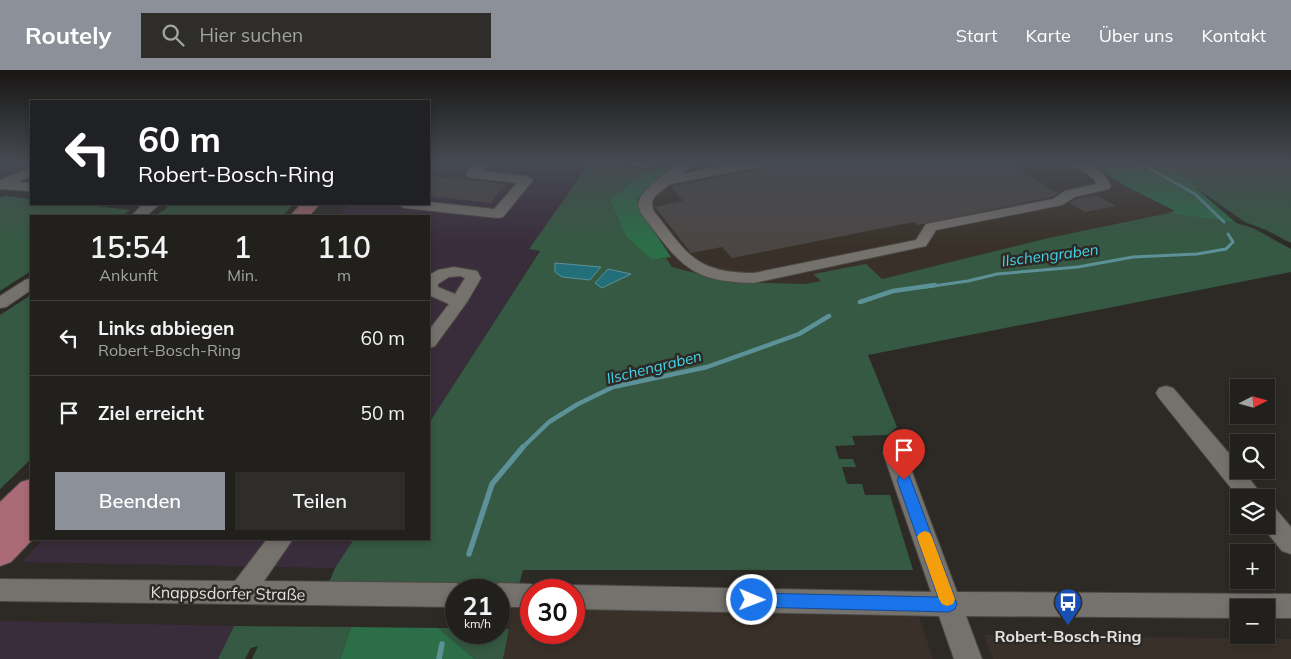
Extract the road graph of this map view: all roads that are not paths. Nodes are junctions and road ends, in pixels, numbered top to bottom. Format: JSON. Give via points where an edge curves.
{"nodes":[{"id":1,"x":518,"y":189,"type":"edge"},
{"id":2,"x":655,"y":189,"type":"edge"},
{"id":3,"x":1089,"y":189,"type":"edge"},
{"id":4,"x":152,"y":205,"type":"edge"},
{"id":5,"x":310,"y":205,"type":"edge"},
{"id":6,"x":329,"y":205,"type":"edge"},
{"id":7,"x":413,"y":205,"type":"edge"},
{"id":8,"x":140,"y":215,"type":"edge"},
{"id":9,"x":300,"y":215,"type":"edge"},
{"id":10,"x":319,"y":215,"type":"edge"},
{"id":11,"x":30,"y":284,"type":"edge"},
{"id":12,"x":459,"y":302,"type":"dead end"},
{"id":13,"x":0,"y":303,"type":"edge"},
{"id":14,"x":430,"y":341,"type":"edge"},
{"id":15,"x":1166,"y":393,"type":"dead end"},
{"id":16,"x":894,"y":453,"type":"dead end"},
{"id":17,"x":1245,"y":489,"type":"edge"},
{"id":18,"x":30,"y":491,"type":"edge"},
{"id":19,"x":0,"y":521,"type":"edge"},
{"id":20,"x":30,"y":522,"type":"edge"},
{"id":21,"x":1275,"y":525,"type":"edge"},
{"id":22,"x":280,"y":540,"type":"edge"},
{"id":23,"x":1291,"y":544,"type":"edge"},
{"id":24,"x":0,"y":553,"type":"edge"},
{"id":25,"x":0,"y":590,"type":"edge"},
{"id":26,"x":240,"y":594,"type":"junction"},
{"id":27,"x":445,"y":595,"type":"edge"},
{"id":28,"x":585,"y":597,"type":"edge"},
{"id":29,"x":949,"y":604,"type":"junction"},
{"id":30,"x":1291,"y":606,"type":"edge"},
{"id":31,"x":968,"y":659,"type":"edge"}],
"edges":[{"from":1,"to":7,"type":"street","via":[[498,214]]},
{"from":2,"to":3,"type":"street","via":[[645,202],[646,210],[679,253],[709,275],[733,279],[754,278],[921,243],[931,226],[1057,202],[1070,194]]},
{"from":4,"to":8,"type":"street"},
{"from":5,"to":9,"type":"main road"},
{"from":6,"to":10,"type":"main road"},
{"from":11,"to":13,"type":"street"},
{"from":12,"to":14,"type":"street"},
{"from":15,"to":17,"type":"street"},
{"from":16,"to":29,"type":"street"},
{"from":18,"to":19,"type":"main road"},
{"from":20,"to":24,"type":"main road"},
{"from":21,"to":23,"type":"street"},
{"from":22,"to":26,"type":"street"},
{"from":25,"to":26,"type":"street","name":"Knappsdorfer Straße"},
{"from":26,"to":27,"type":"street","name":"Knappsdorfer Straße"},
{"from":28,"to":29,"type":"street"},
{"from":29,"to":30,"type":"street"},
{"from":29,"to":31,"type":"street"}]}
